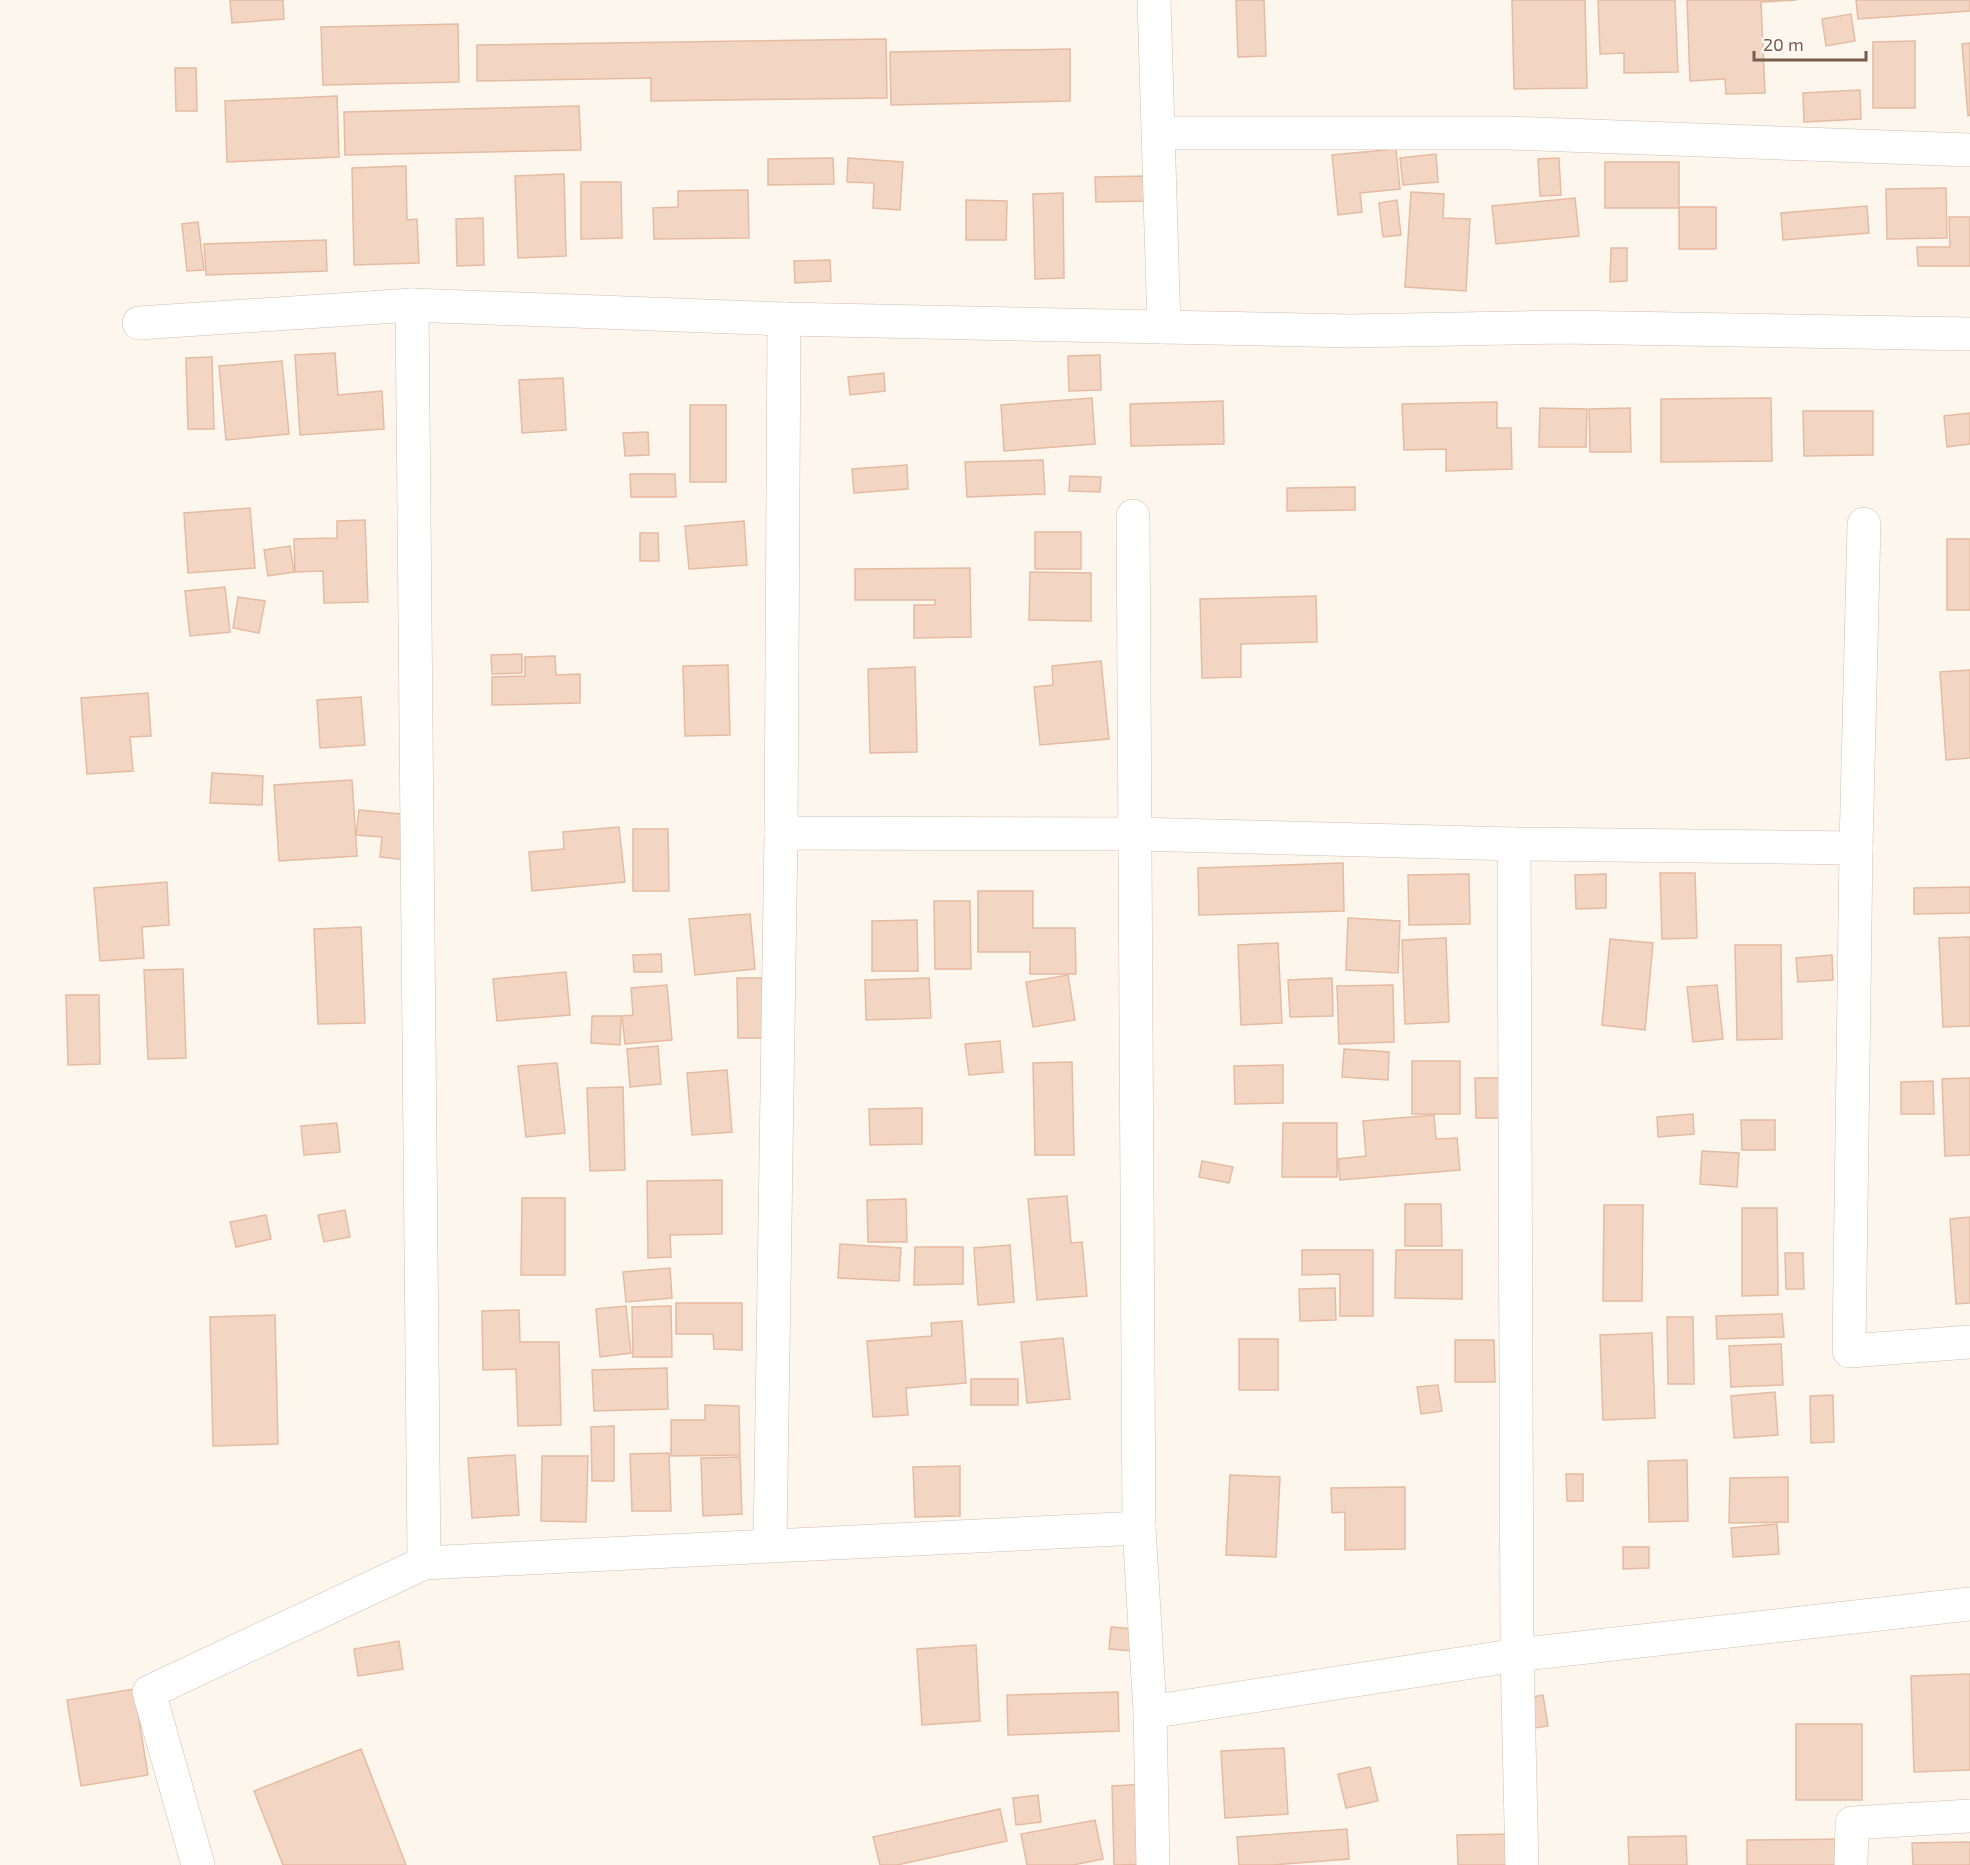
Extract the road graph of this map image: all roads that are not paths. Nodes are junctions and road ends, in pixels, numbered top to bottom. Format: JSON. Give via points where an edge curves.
{"nodes":[{"id":1,"x":1154,"y":0,"type":"edge"},
{"id":2,"x":1159,"y":133,"type":"junction"},
{"id":3,"x":1970,"y":150,"type":"edge"},
{"id":4,"x":412,"y":305,"type":"junction"},
{"id":5,"x":784,"y":319,"type":"junction"},
{"id":6,"x":139,"y":323,"type":"dead end"},
{"id":7,"x":1164,"y":327,"type":"junction"},
{"id":8,"x":1970,"y":334,"type":"edge"},
{"id":9,"x":1133,"y":516,"type":"dead end"},
{"id":10,"x":1864,"y":524,"type":"dead end"},
{"id":11,"x":781,"y":833,"type":"junction"},
{"id":12,"x":1136,"y":834,"type":"junction"},
{"id":13,"x":1514,"y":844,"type":"junction"},
{"id":14,"x":1856,"y":848,"type":"junction"},
{"id":15,"x":1970,"y":1342,"type":"edge"},
{"id":16,"x":1139,"y":1528,"type":"junction"},
{"id":17,"x":770,"y":1545,"type":"junction"},
{"id":18,"x":424,"y":1563,"type":"junction"},
{"id":19,"x":1970,"y":1604,"type":"edge"},
{"id":20,"x":1517,"y":1655,"type":"junction"},
{"id":21,"x":1150,"y":1712,"type":"junction"},
{"id":22,"x":1970,"y":1816,"type":"edge"},
{"id":23,"x":198,"y":1865,"type":"edge"},
{"id":24,"x":1154,"y":1865,"type":"edge"},
{"id":25,"x":1522,"y":1865,"type":"edge"},
{"id":26,"x":1851,"y":1865,"type":"edge"}],
"edges":[{"from":1,"to":2,"type":"street"},
{"from":2,"to":3,"type":"street","via":[[1509,133]]},
{"from":2,"to":7,"type":"street"},
{"from":4,"to":5,"type":"street"},
{"from":4,"to":6,"type":"street"},
{"from":4,"to":18,"type":"street"},
{"from":5,"to":7,"type":"street"},
{"from":5,"to":11,"type":"street"},
{"from":7,"to":8,"type":"street","via":[[1351,331],[1562,327]]},
{"from":9,"to":12,"type":"street"},
{"from":10,"to":14,"type":"street"},
{"from":11,"to":12,"type":"street"},
{"from":11,"to":17,"type":"street"},
{"from":12,"to":13,"type":"street"},
{"from":12,"to":16,"type":"street"},
{"from":13,"to":14,"type":"street"},
{"from":13,"to":20,"type":"street"},
{"from":14,"to":15,"type":"street","via":[[1849,1351]]},
{"from":16,"to":17,"type":"street"},
{"from":16,"to":21,"type":"street"},
{"from":17,"to":18,"type":"street"},
{"from":18,"to":23,"type":"street","via":[[149,1692]]},
{"from":19,"to":20,"type":"street"},
{"from":20,"to":21,"type":"street"},
{"from":20,"to":25,"type":"street"},
{"from":21,"to":24,"type":"street"},
{"from":22,"to":26,"type":"street","via":[[1852,1822]]}]}
